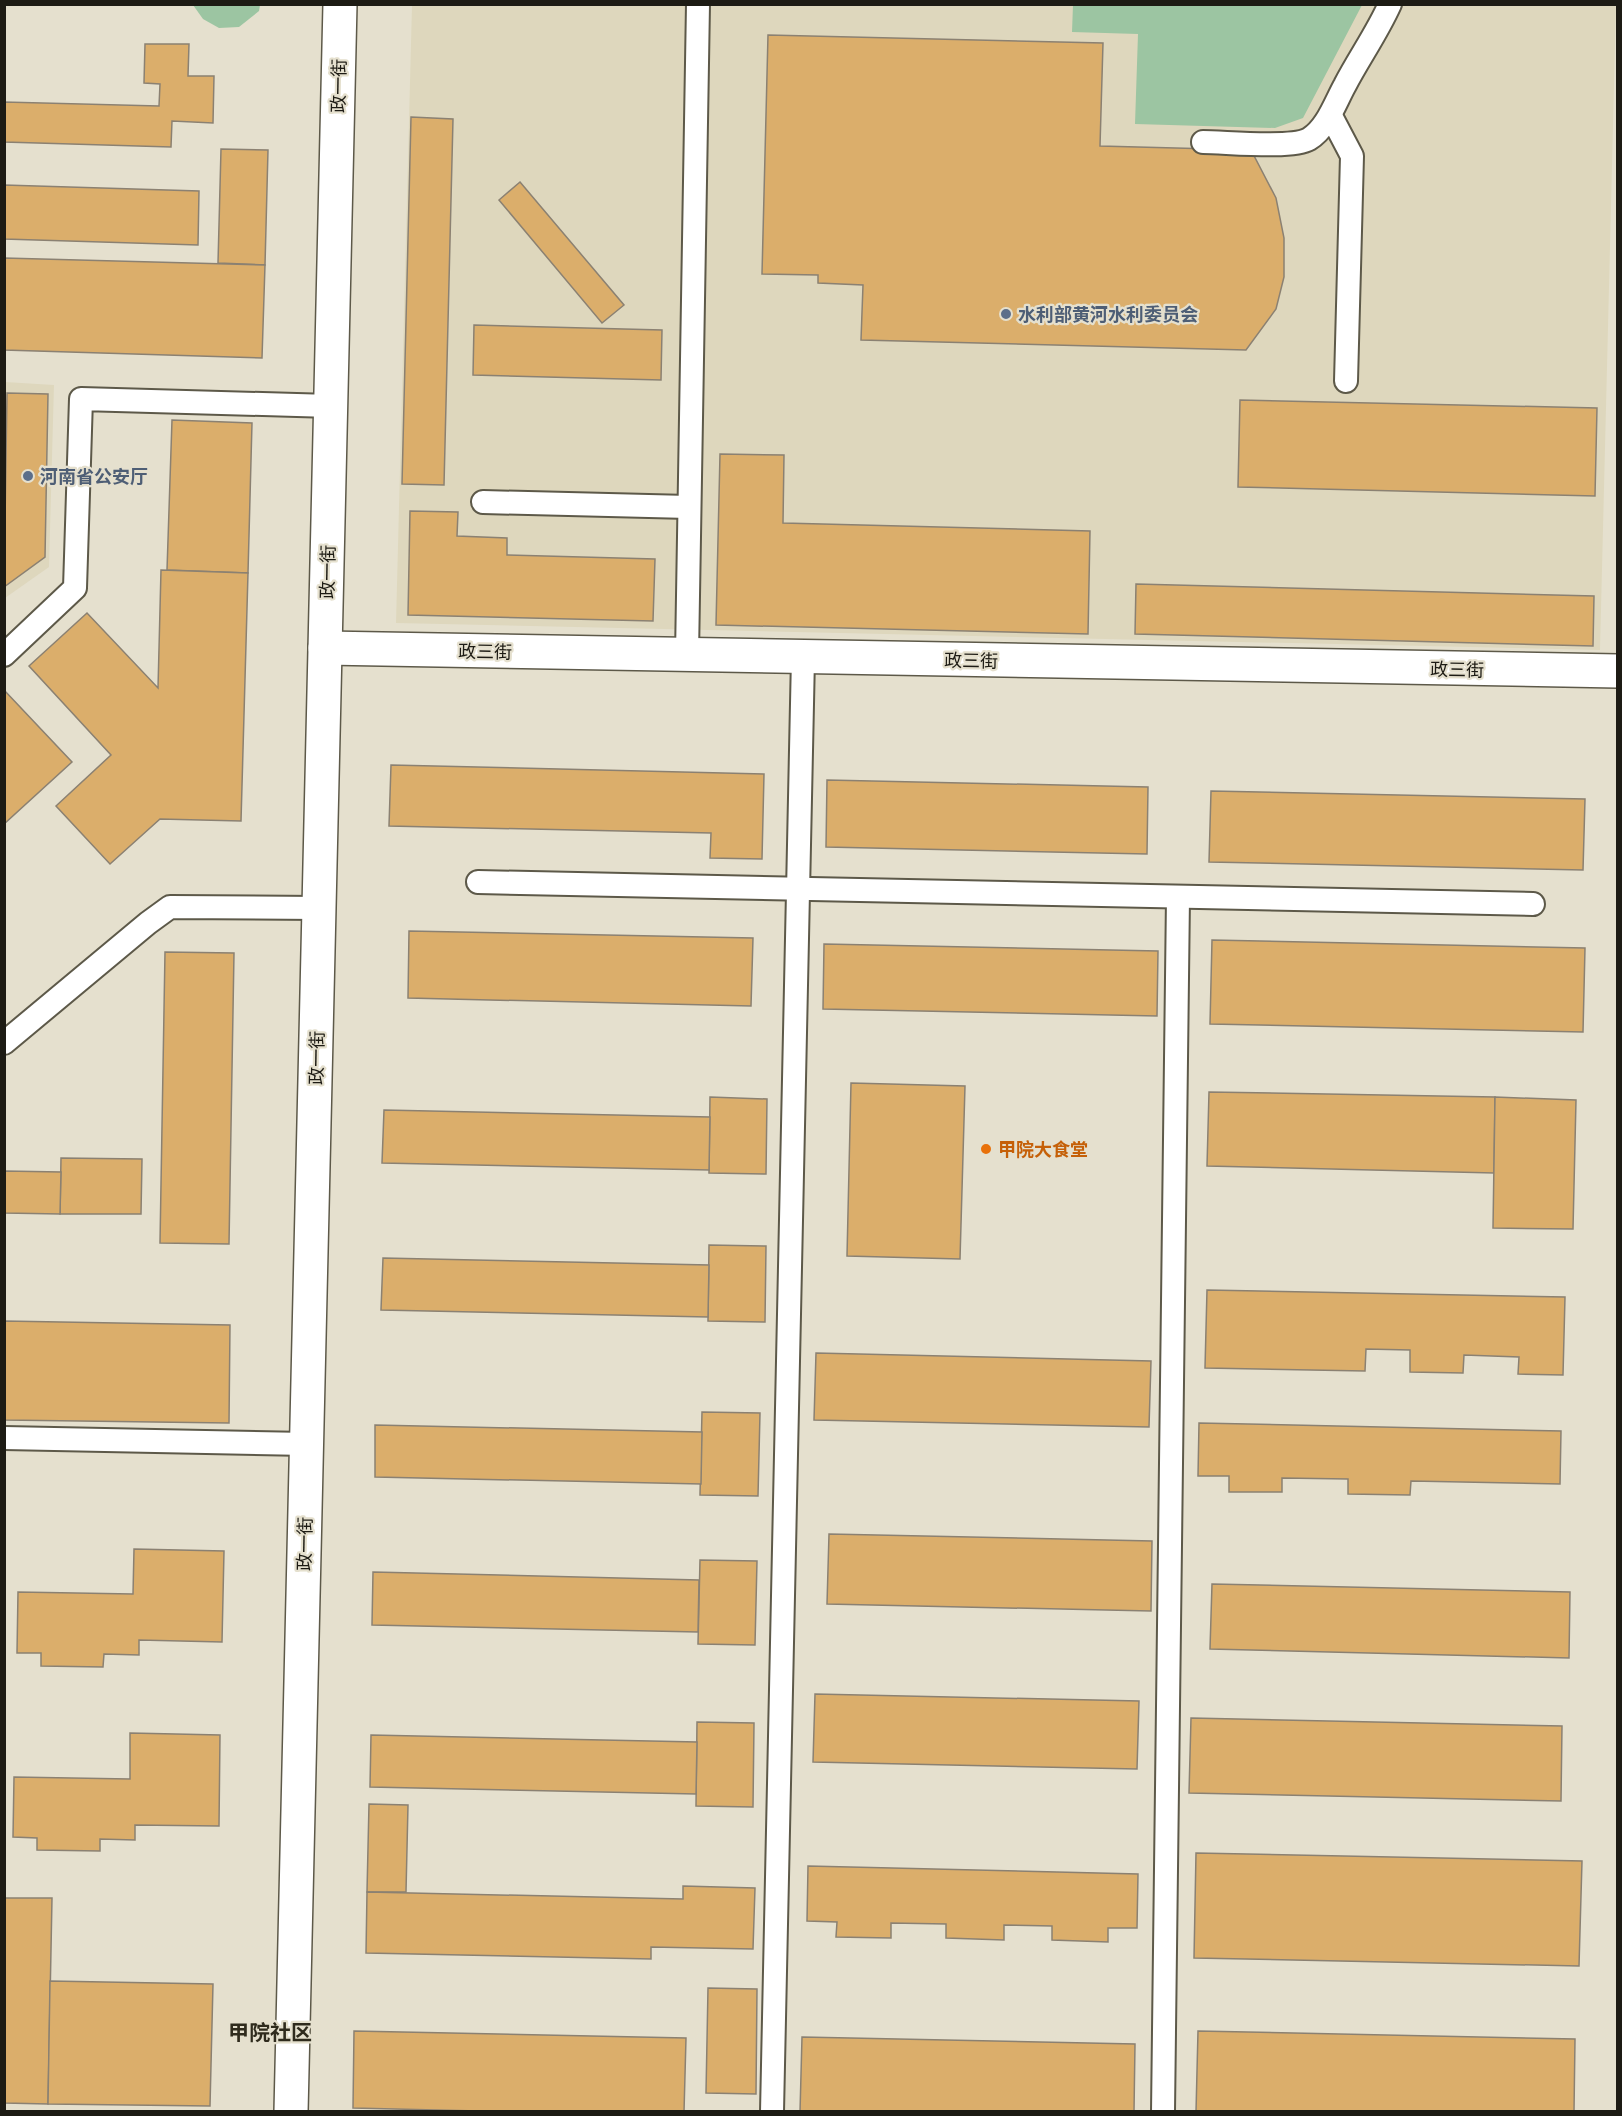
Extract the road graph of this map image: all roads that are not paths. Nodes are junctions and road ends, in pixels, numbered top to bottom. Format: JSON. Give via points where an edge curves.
{"nodes":[{"id":1,"x":340,"y":4,"type":"edge"},
{"id":2,"x":698,"y":4,"type":"edge"},
{"id":3,"x":1390,"y":4,"type":"edge"},
{"id":4,"x":1330,"y":116,"type":"junction"},
{"id":5,"x":1203,"y":142,"type":"dead end"},
{"id":6,"x":1346,"y":381,"type":"dead end"},
{"id":7,"x":331,"y":406,"type":"junction"},
{"id":8,"x":483,"y":502,"type":"dead end"},
{"id":9,"x":689,"y":507,"type":"junction"},
{"id":10,"x":325,"y":648,"type":"junction"},
{"id":11,"x":4,"y":655,"type":"edge"},
{"id":12,"x":687,"y":655,"type":"junction"},
{"id":13,"x":803,"y":657,"type":"junction"},
{"id":14,"x":1617,"y":671,"type":"edge"},
{"id":15,"x":478,"y":882,"type":"dead end"},
{"id":16,"x":799,"y":889,"type":"junction"},
{"id":17,"x":1178,"y":897,"type":"junction"},
{"id":18,"x":1533,"y":904,"type":"dead end"},
{"id":19,"x":319,"y":908,"type":"junction"},
{"id":20,"x":4,"y":1043,"type":"edge"},
{"id":21,"x":4,"y":1438,"type":"edge"},
{"id":22,"x":307,"y":1444,"type":"junction"},
{"id":23,"x":291,"y":2112,"type":"edge"},
{"id":24,"x":772,"y":2112,"type":"edge"},
{"id":25,"x":1163,"y":2112,"type":"edge"}],
"edges":[{"from":1,"to":7,"type":"street","name":"政一街"},
{"from":2,"to":9,"type":"lane"},
{"from":3,"to":4,"type":"lane"},
{"from":4,"to":5,"type":"lane","via":[[1309,139],[1293,144]]},
{"from":4,"to":6,"type":"lane","via":[[1352,156]]},
{"from":7,"to":10,"type":"street","name":"政一街"},
{"from":7,"to":11,"type":"lane","via":[[81,399],[75,588]]},
{"from":8,"to":9,"type":"lane"},
{"from":9,"to":12,"type":"lane"},
{"from":10,"to":12,"type":"street","name":"政三街"},
{"from":10,"to":19,"type":"street","name":"政一街"},
{"from":12,"to":13,"type":"street","name":"政三街"},
{"from":13,"to":14,"type":"street","name":"政三街"},
{"from":13,"to":16,"type":"lane"},
{"from":15,"to":16,"type":"lane"},
{"from":16,"to":17,"type":"lane"},
{"from":16,"to":24,"type":"lane"},
{"from":17,"to":18,"type":"lane"},
{"from":17,"to":25,"type":"lane"},
{"from":19,"to":20,"type":"lane","via":[[170,907]]},
{"from":19,"to":22,"type":"street","name":"政一街"},
{"from":21,"to":22,"type":"lane"},
{"from":22,"to":23,"type":"street","name":"政一街"}]}
